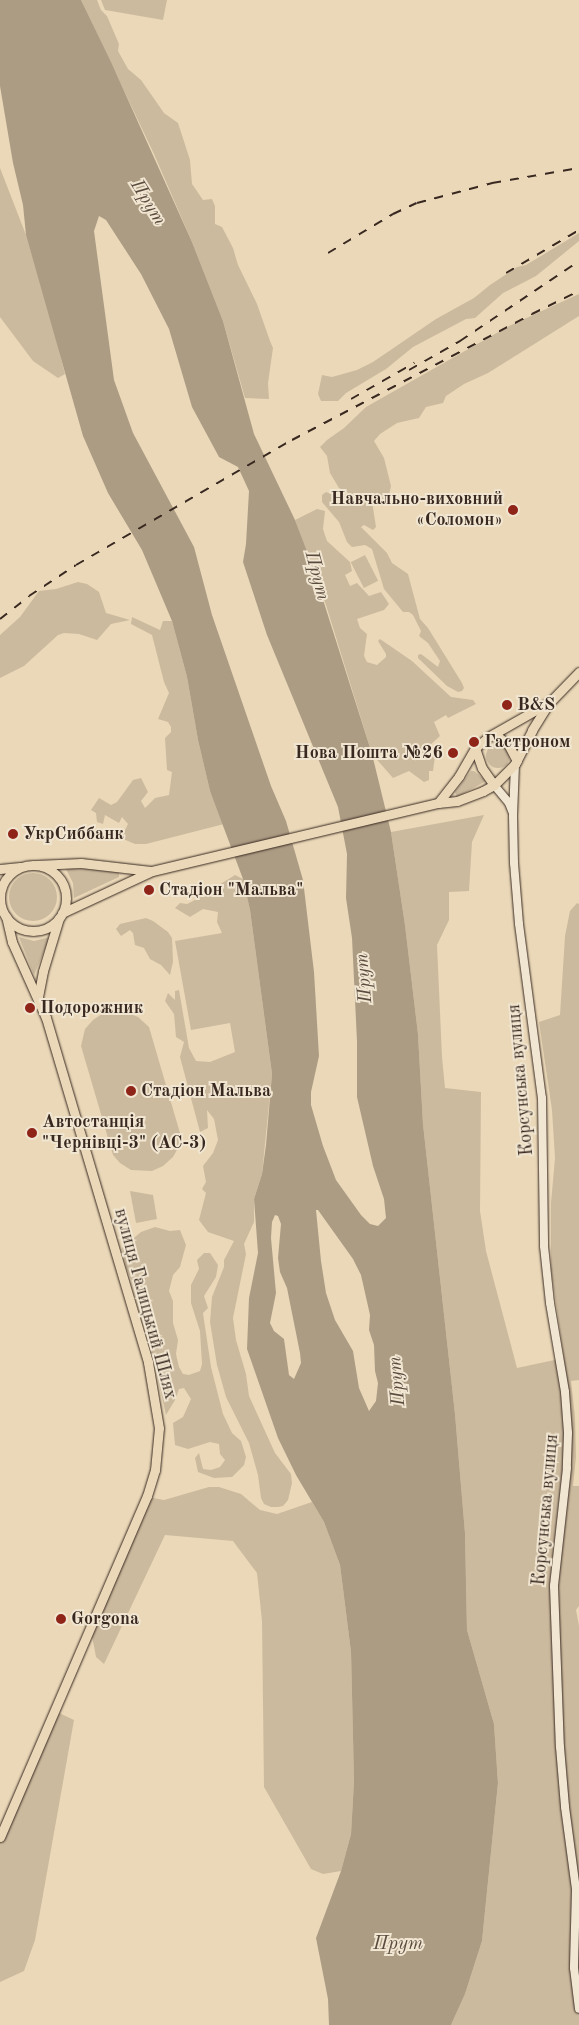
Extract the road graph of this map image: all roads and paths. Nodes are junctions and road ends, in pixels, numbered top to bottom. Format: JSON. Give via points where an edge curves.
{"nodes":[{"id":1,"x":579,"y":672,"type":"edge"},
{"id":2,"x":550,"y":703,"type":"junction"},
{"id":3,"x":494,"y":734,"type":"junction"},
{"id":4,"x":475,"y":748,"type":"junction"},
{"id":5,"x":516,"y":762,"type":"junction"},
{"id":6,"x":494,"y":785,"type":"junction"},
{"id":7,"x":438,"y":803,"type":"junction"},
{"id":8,"x":512,"y":816,"type":"junction"},
{"id":9,"x":36,"y":865,"type":"junction"},
{"id":10,"x":22,"y":867,"type":"junction"},
{"id":11,"x":0,"y":869,"type":"edge"},
{"id":12,"x":152,"y":871,"type":"junction"},
{"id":13,"x":3,"y":911,"type":"edge"},
{"id":14,"x":61,"y":916,"type":"junction"},
{"id":15,"x":38,"y":997,"type":"junction"},
{"id":16,"x":0,"y":1837,"type":"edge"},
{"id":17,"x":579,"y":2009,"type":"edge"}],
"edges":[{"from":1,"to":2,"type":"main road"},
{"from":2,"to":3,"type":"main road"},
{"from":2,"to":5,"type":"main road"},
{"from":3,"to":4,"type":"main road"},
{"from":3,"to":5,"type":"main road","via":[[508,744]]},
{"from":4,"to":6,"type":"main road","via":[[482,768]]},
{"from":4,"to":7,"type":"main road"},
{"from":5,"to":6,"type":"main road"},
{"from":5,"to":8,"type":"main road","name":"Корсунська вулиця"},
{"from":6,"to":7,"type":"main road","via":[[457,801]]},
{"from":6,"to":8,"type":"main road","name":"Корсунська вулиця","via":[[509,802]]},
{"from":7,"to":12,"type":"main road"},
{"from":8,"to":17,"type":"main road","name":"Корсунська вулиця","via":[[519,924],[542,1098],[544,1246],[568,1433],[554,1586],[560,1747],[576,1889],[574,1968]]},
{"from":9,"to":10,"type":"main road"},
{"from":9,"to":12,"type":"main road","via":[[81,863]]},
{"from":9,"to":14,"type":"main road","via":[[50,870],[61,880],[66,894]]},
{"from":10,"to":11,"type":"main road"},
{"from":10,"to":13,"type":"main road","via":[[10,874],[2,886]]},
{"from":12,"to":14,"type":"main road"},
{"from":13,"to":14,"type":"main road","via":[[14,925],[30,931],[46,928]]},
{"from":13,"to":15,"type":"main road","name":"вулиця Галицький Шлях","via":[[12,942]]},
{"from":14,"to":15,"type":"main road","name":"вулиця Галицький Шлях"},
{"from":15,"to":16,"type":"main road","name":"вулиця Галицький Шлях","via":[[148,1362],[159,1428],[155,1470],[147,1496]]}]}
